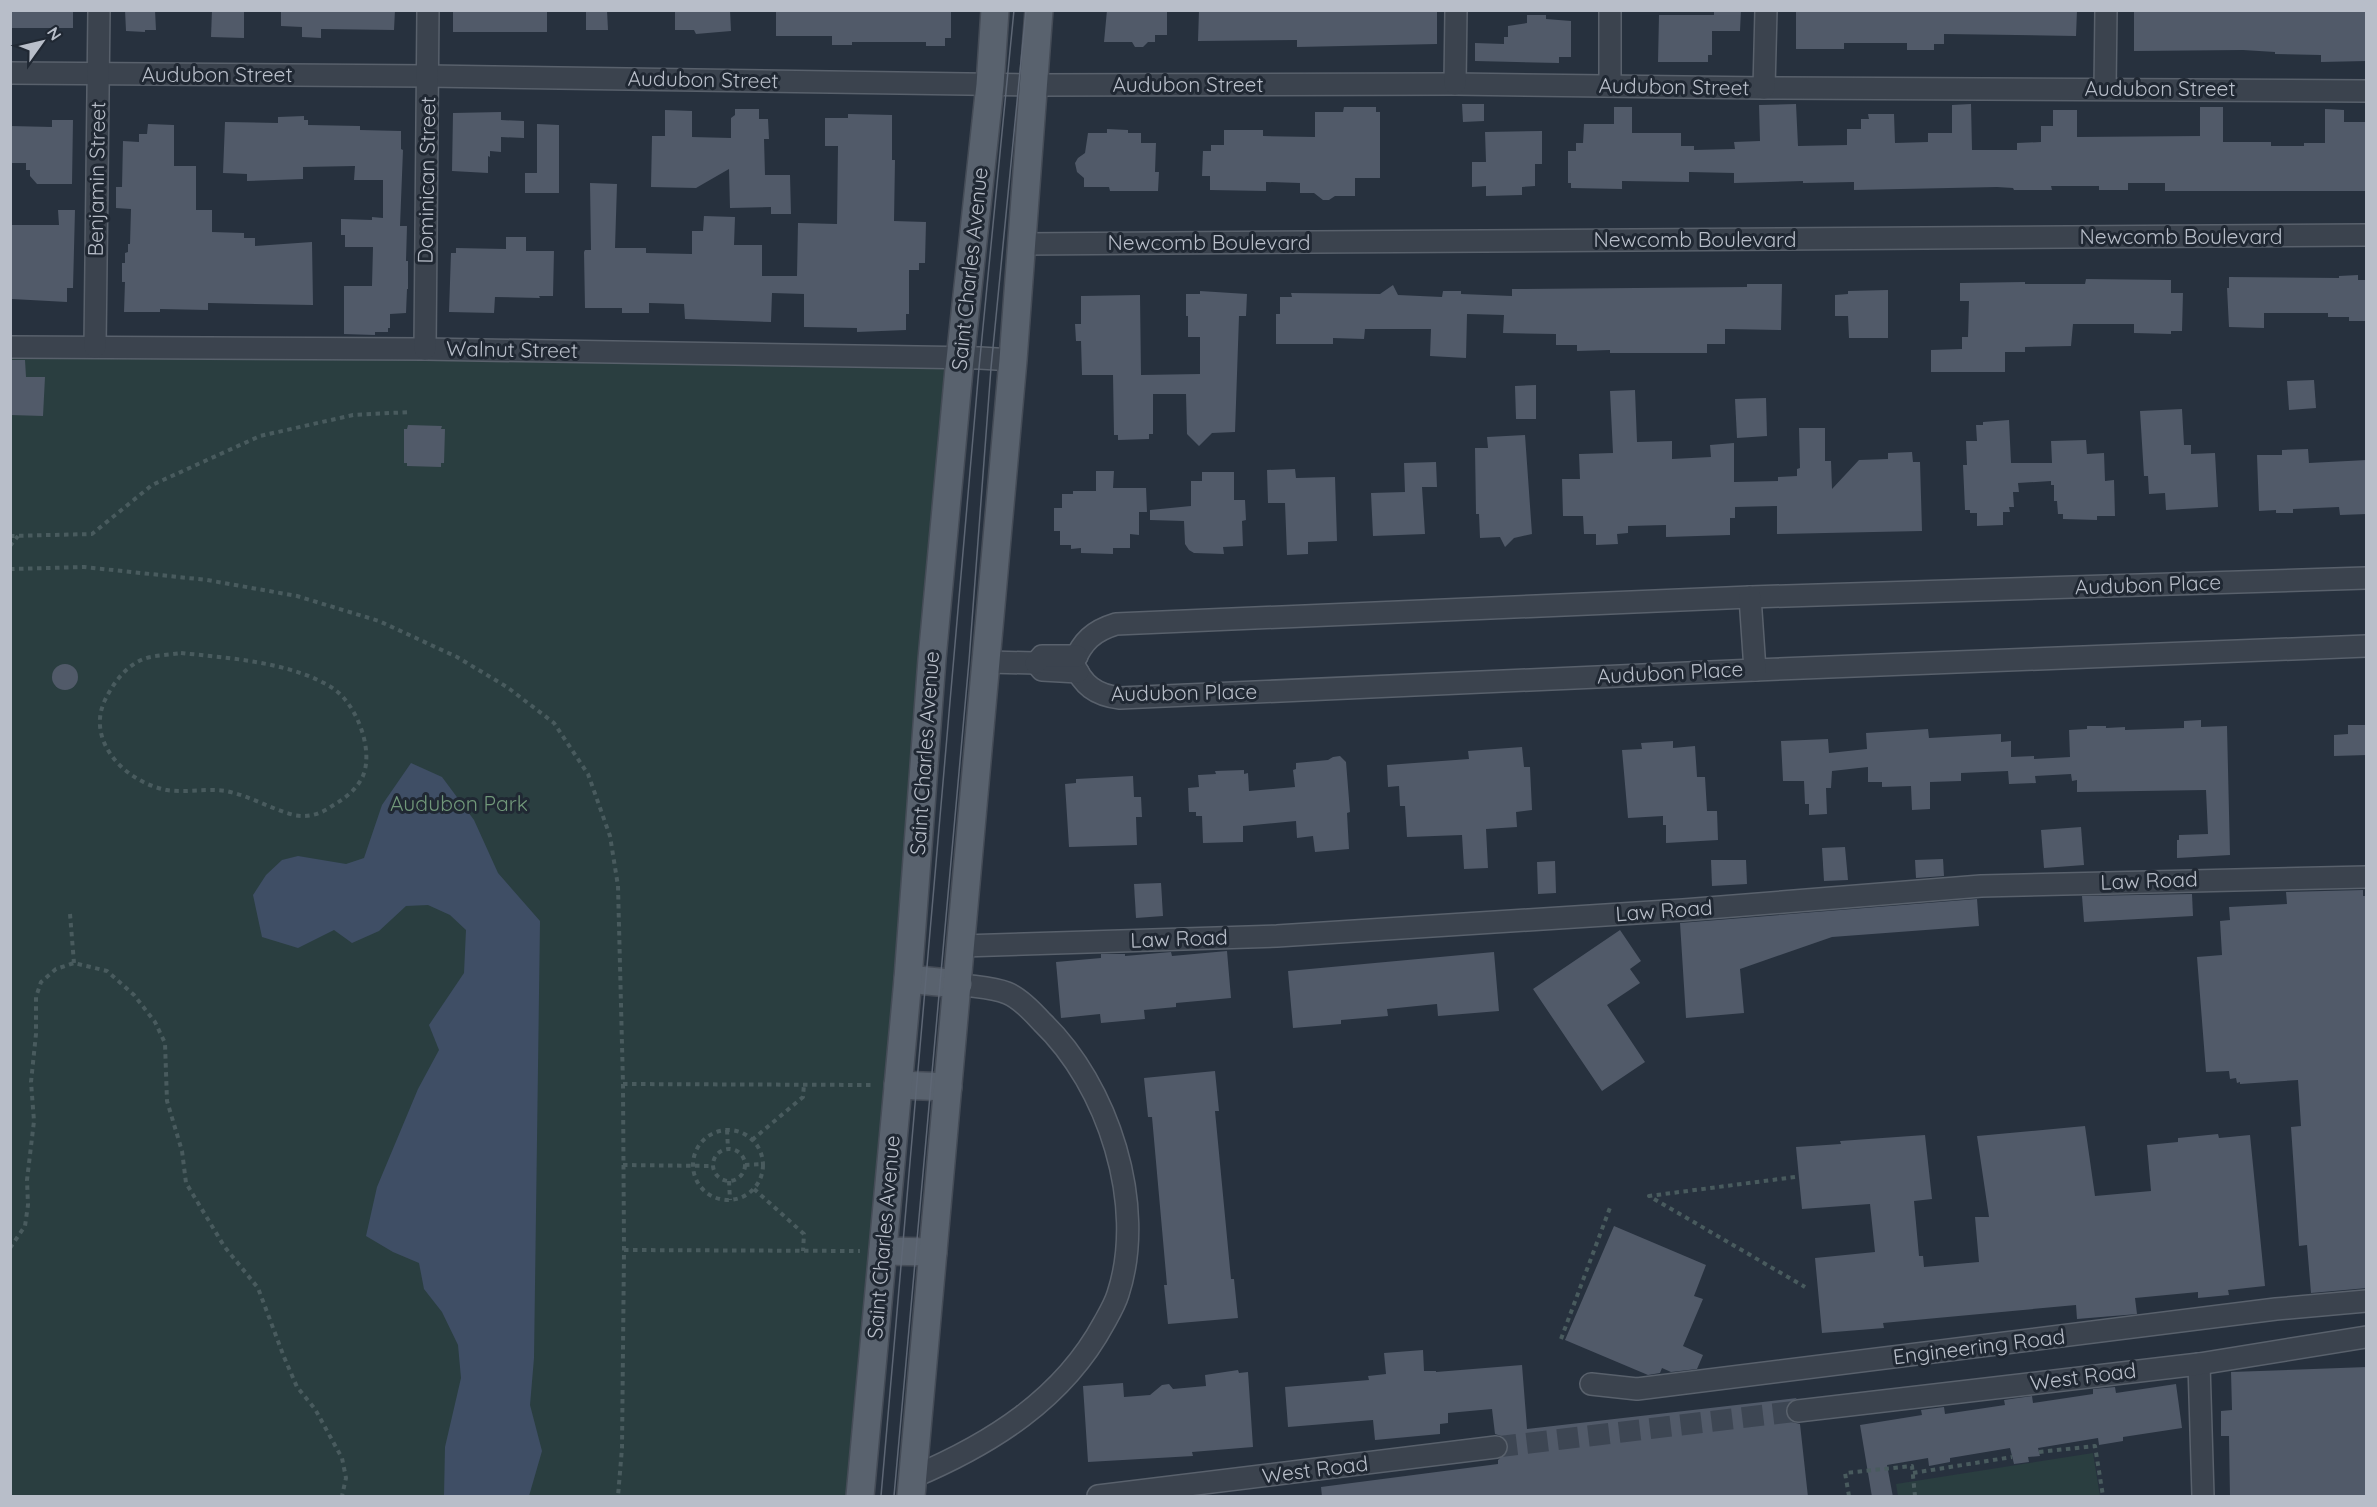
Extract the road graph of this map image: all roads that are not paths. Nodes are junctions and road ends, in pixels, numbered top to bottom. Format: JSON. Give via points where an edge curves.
{"nodes":[{"id":1,"x":99,"y":10,"type":"edge"},
{"id":2,"x":428,"y":10,"type":"edge"},
{"id":3,"x":995,"y":10,"type":"edge"},
{"id":4,"x":1040,"y":10,"type":"edge"},
{"id":5,"x":1456,"y":10,"type":"edge"},
{"id":6,"x":1610,"y":10,"type":"edge"},
{"id":7,"x":1766,"y":10,"type":"edge"},
{"id":8,"x":2106,"y":10,"type":"edge"},
{"id":9,"x":10,"y":74,"type":"edge"},
{"id":10,"x":99,"y":75,"type":"junction"},
{"id":11,"x":428,"y":76,"type":"junction"},
{"id":12,"x":1455,"y":84,"type":"junction"},
{"id":13,"x":990,"y":85,"type":"junction"},
{"id":14,"x":1032,"y":85,"type":"junction"},
{"id":15,"x":1610,"y":86,"type":"junction"},
{"id":16,"x":1764,"y":88,"type":"junction"},
{"id":17,"x":2105,"y":89,"type":"junction"},
{"id":18,"x":2367,"y":91,"type":"edge"},
{"id":19,"x":2367,"y":235,"type":"edge"},
{"id":20,"x":1023,"y":244,"type":"junction"},
{"id":21,"x":10,"y":347,"type":"edge"},
{"id":22,"x":94,"y":347,"type":"junction"},
{"id":23,"x":425,"y":349,"type":"junction"},
{"id":24,"x":960,"y":358,"type":"junction"},
{"id":25,"x":1013,"y":360,"type":"junction"},
{"id":26,"x":2367,"y":578,"type":"edge"},
{"id":27,"x":1750,"y":597,"type":"junction"},
{"id":28,"x":2367,"y":646,"type":"edge"},
{"id":29,"x":987,"y":662,"type":"junction"},
{"id":30,"x":1077,"y":664,"type":"junction"},
{"id":31,"x":1755,"y":670,"type":"junction"},
{"id":32,"x":2367,"y":877,"type":"edge"},
{"id":33,"x":962,"y":946,"type":"junction"},
{"id":34,"x":908,"y":979,"type":"junction"},
{"id":35,"x":958,"y":984,"type":"junction"},
{"id":36,"x":898,"y":1085,"type":"junction"},
{"id":37,"x":948,"y":1087,"type":"junction"},
{"id":38,"x":883,"y":1251,"type":"junction"},
{"id":39,"x":933,"y":1252,"type":"junction"},
{"id":40,"x":2367,"y":1300,"type":"edge"},
{"id":41,"x":2367,"y":1337,"type":"edge"},
{"id":42,"x":2199,"y":1364,"type":"junction"},
{"id":43,"x":1591,"y":1384,"type":"dead end"},
{"id":44,"x":1798,"y":1411,"type":"tunnel mouth"},
{"id":45,"x":1496,"y":1447,"type":"tunnel mouth"},
{"id":46,"x":912,"y":1487,"type":"edge"},
{"id":47,"x":860,"y":1497,"type":"edge"},
{"id":48,"x":1098,"y":1497,"type":"edge"},
{"id":49,"x":2203,"y":1497,"type":"edge"}],
"edges":[{"from":1,"to":10,"type":"street","name":"Benjamin Street"},
{"from":2,"to":11,"type":"street","name":"Dominican Street"},
{"from":3,"to":13,"type":"main road","name":"Saint Charles Avenue"},
{"from":4,"to":14,"type":"main road"},
{"from":5,"to":12,"type":"street"},
{"from":6,"to":15,"type":"street"},
{"from":7,"to":16,"type":"street"},
{"from":8,"to":17,"type":"street"},
{"from":9,"to":10,"type":"street","name":"Audubon Street"},
{"from":10,"to":11,"type":"street","name":"Audubon Street"},
{"from":10,"to":22,"type":"street","name":"Benjamin Street"},
{"from":11,"to":13,"type":"street","name":"Audubon Street"},
{"from":11,"to":23,"type":"street","name":"Dominican Street"},
{"from":12,"to":14,"type":"street","name":"Audubon Street"},
{"from":12,"to":15,"type":"street","name":"Audubon Street"},
{"from":13,"to":14,"type":"street","name":"Audubon Street"},
{"from":13,"to":24,"type":"main road","name":"Saint Charles Avenue"},
{"from":14,"to":20,"type":"main road"},
{"from":15,"to":16,"type":"street","name":"Audubon Street"},
{"from":16,"to":17,"type":"street","name":"Audubon Street"},
{"from":17,"to":18,"type":"street","name":"Audubon Street"},
{"from":19,"to":20,"type":"street","name":"Newcomb Boulevard"},
{"from":20,"to":25,"type":"main road"},
{"from":21,"to":22,"type":"street","name":"Walnut Street"},
{"from":22,"to":23,"type":"street","name":"Walnut Street"},
{"from":23,"to":24,"type":"street","name":"Walnut Street"},
{"from":24,"to":25,"type":"street","name":"Walnut Street"},
{"from":24,"to":34,"type":"main road","name":"Saint Charles Avenue"},
{"from":25,"to":29,"type":"main road"},
{"from":26,"to":27,"type":"street","name":"Audubon Place"},
{"from":27,"to":30,"type":"street","name":"Audubon Place","via":[[1116,624],[1091,634],[1080,648]]},
{"from":27,"to":31,"type":"street","name":"Audubon Place"},
{"from":28,"to":31,"type":"street","name":"Audubon Place"},
{"from":29,"to":30,"type":"street","via":[[1036,663],[1042,656]]},
{"from":29,"to":33,"type":"main road"},
{"from":30,"to":31,"type":"street","name":"Audubon Place","via":[[1092,690],[1120,698]]},
{"from":32,"to":33,"type":"street","name":"Law Road","via":[[1981,886],[1277,936]]},
{"from":33,"to":35,"type":"main road"},
{"from":34,"to":35,"type":"main road"},
{"from":34,"to":36,"type":"main road","name":"Saint Charles Avenue"},
{"from":35,"to":37,"type":"main road"},
{"from":35,"to":46,"type":"street","via":[[1008,993],[1054,1033],[1073,1056],[1102,1110],[1119,1156],[1126,1204],[1126,1253],[1118,1295],[1094,1340],[1065,1377],[1033,1409],[996,1437]]},
{"from":36,"to":37,"type":"main road"},
{"from":36,"to":38,"type":"main road","name":"Saint Charles Avenue"},
{"from":37,"to":39,"type":"main road"},
{"from":38,"to":39,"type":"main road"},
{"from":38,"to":47,"type":"main road","name":"Saint Charles Avenue"},
{"from":39,"to":46,"type":"main road"},
{"from":40,"to":43,"type":"street","name":"Engineering Road","via":[[1637,1389]]},
{"from":41,"to":42,"type":"street","name":"West Road"},
{"from":42,"to":44,"type":"street","name":"West Road"},
{"from":42,"to":49,"type":"street"},
{"from":45,"to":48,"type":"street","name":"West Road"}]}
